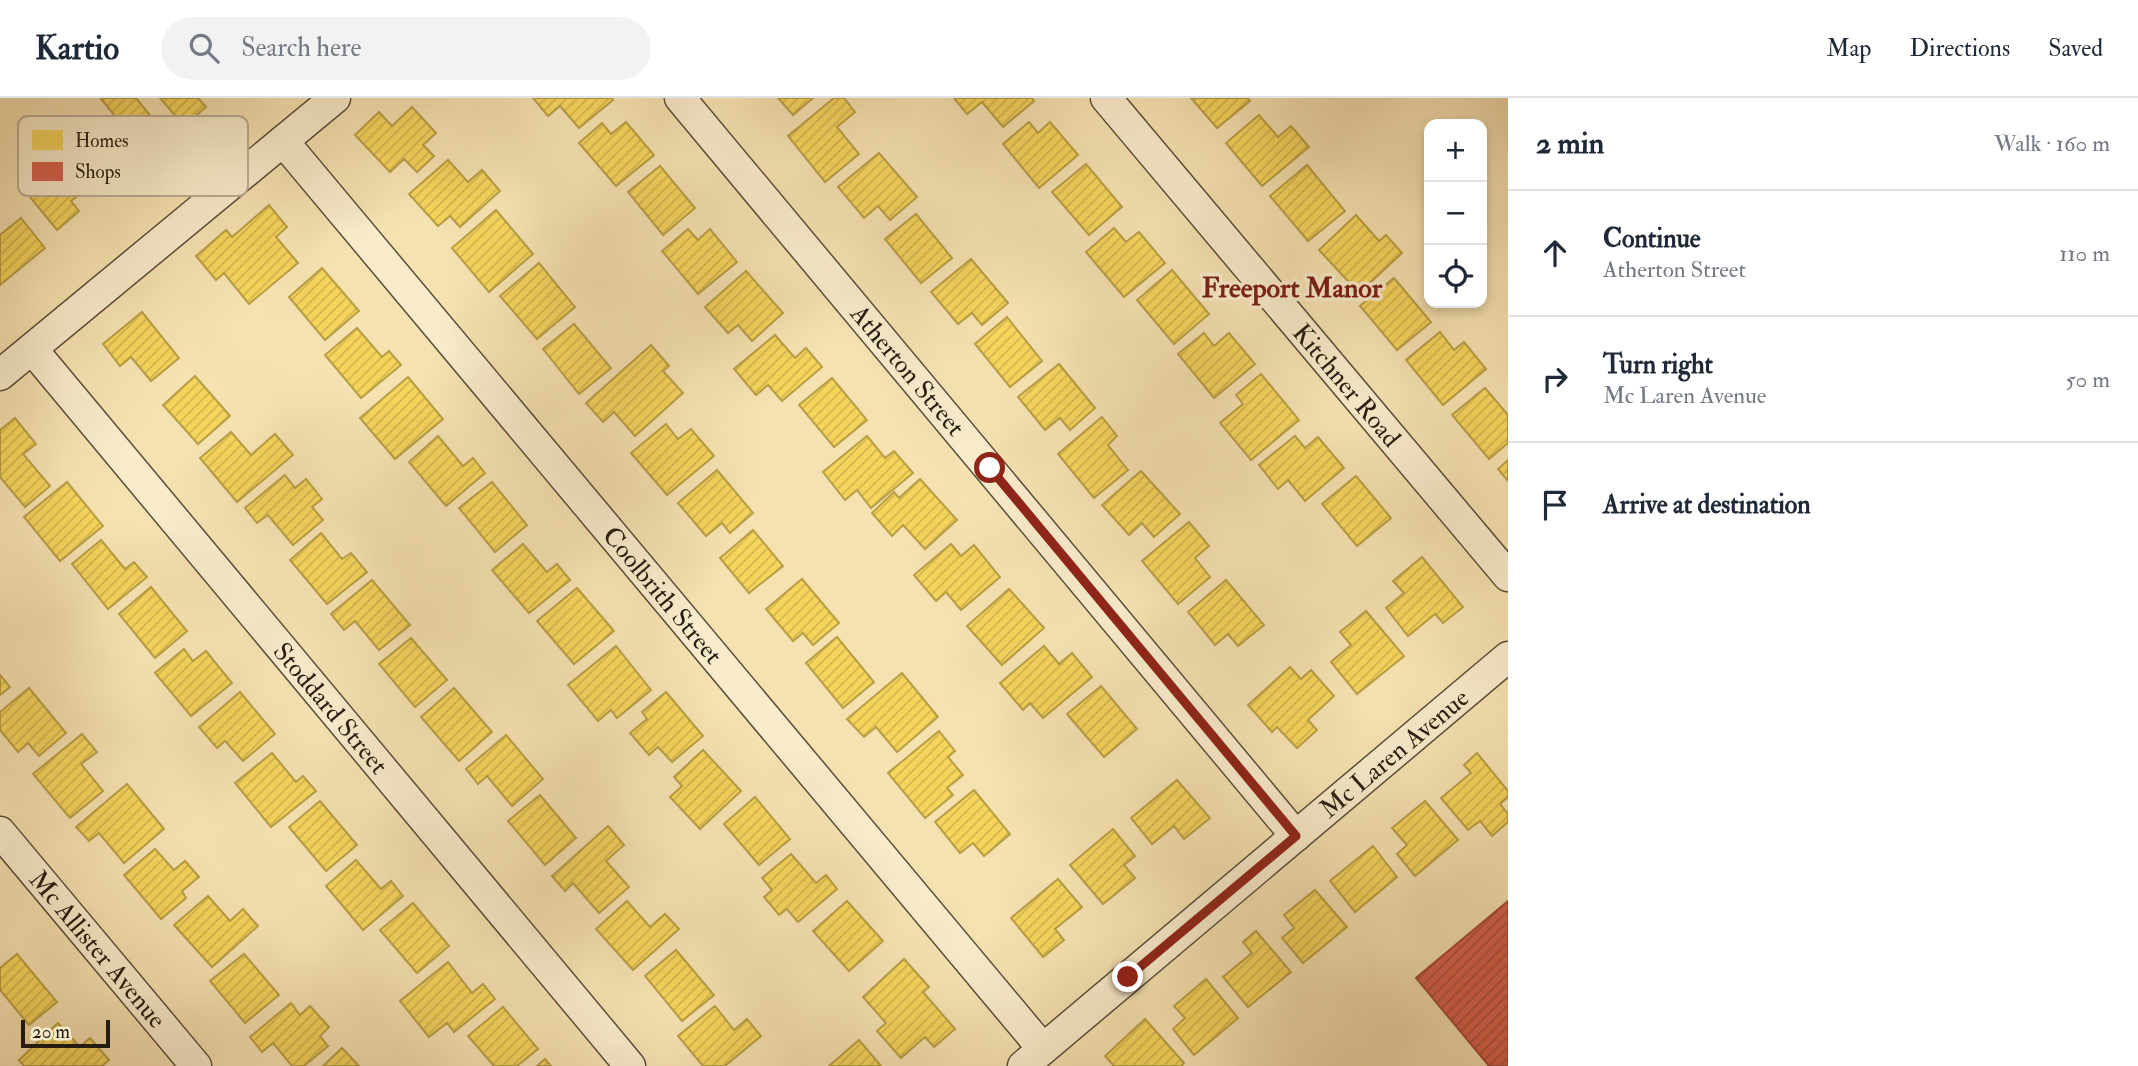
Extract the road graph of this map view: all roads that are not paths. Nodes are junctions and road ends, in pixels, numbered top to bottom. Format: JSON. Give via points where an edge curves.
{"nodes":[{"id":1,"x":335,"y":98,"type":"edge"},
{"id":2,"x":680,"y":98,"type":"edge"},
{"id":3,"x":1116,"y":102,"type":"edge"},
{"id":4,"x":284,"y":141,"type":"junction"},
{"id":5,"x":248,"y":171,"type":"edge"},
{"id":6,"x":217,"y":196,"type":"edge"},
{"id":7,"x":32,"y":349,"type":"junction"},
{"id":8,"x":0,"y":376,"type":"edge"},
{"id":9,"x":1508,"y":576,"type":"edge"},
{"id":10,"x":1508,"y":657,"type":"edge"},
{"id":11,"x":0,"y":832,"type":"edge"},
{"id":12,"x":1296,"y":836,"type":"junction"},
{"id":13,"x":1033,"y":1058,"type":"edge"},
{"id":14,"x":196,"y":1066,"type":"edge"},
{"id":15,"x":630,"y":1066,"type":"edge"}],
"edges":[{"from":1,"to":4,"type":"street"},
{"from":2,"to":12,"type":"street","name":"Atherton Street"},
{"from":3,"to":9,"type":"street","name":"Kitchner Road"},
{"from":4,"to":5,"type":"street"},
{"from":4,"to":13,"type":"street","name":"Coolbrith Street"},
{"from":6,"to":7,"type":"street"},
{"from":7,"to":8,"type":"street"},
{"from":7,"to":15,"type":"street","name":"Stoddard Street"},
{"from":10,"to":12,"type":"street","name":"Mc Laren Avenue"},
{"from":11,"to":14,"type":"street","name":"Mc Allister Avenue"},
{"from":12,"to":13,"type":"street","name":"Mc Laren Avenue"}]}
